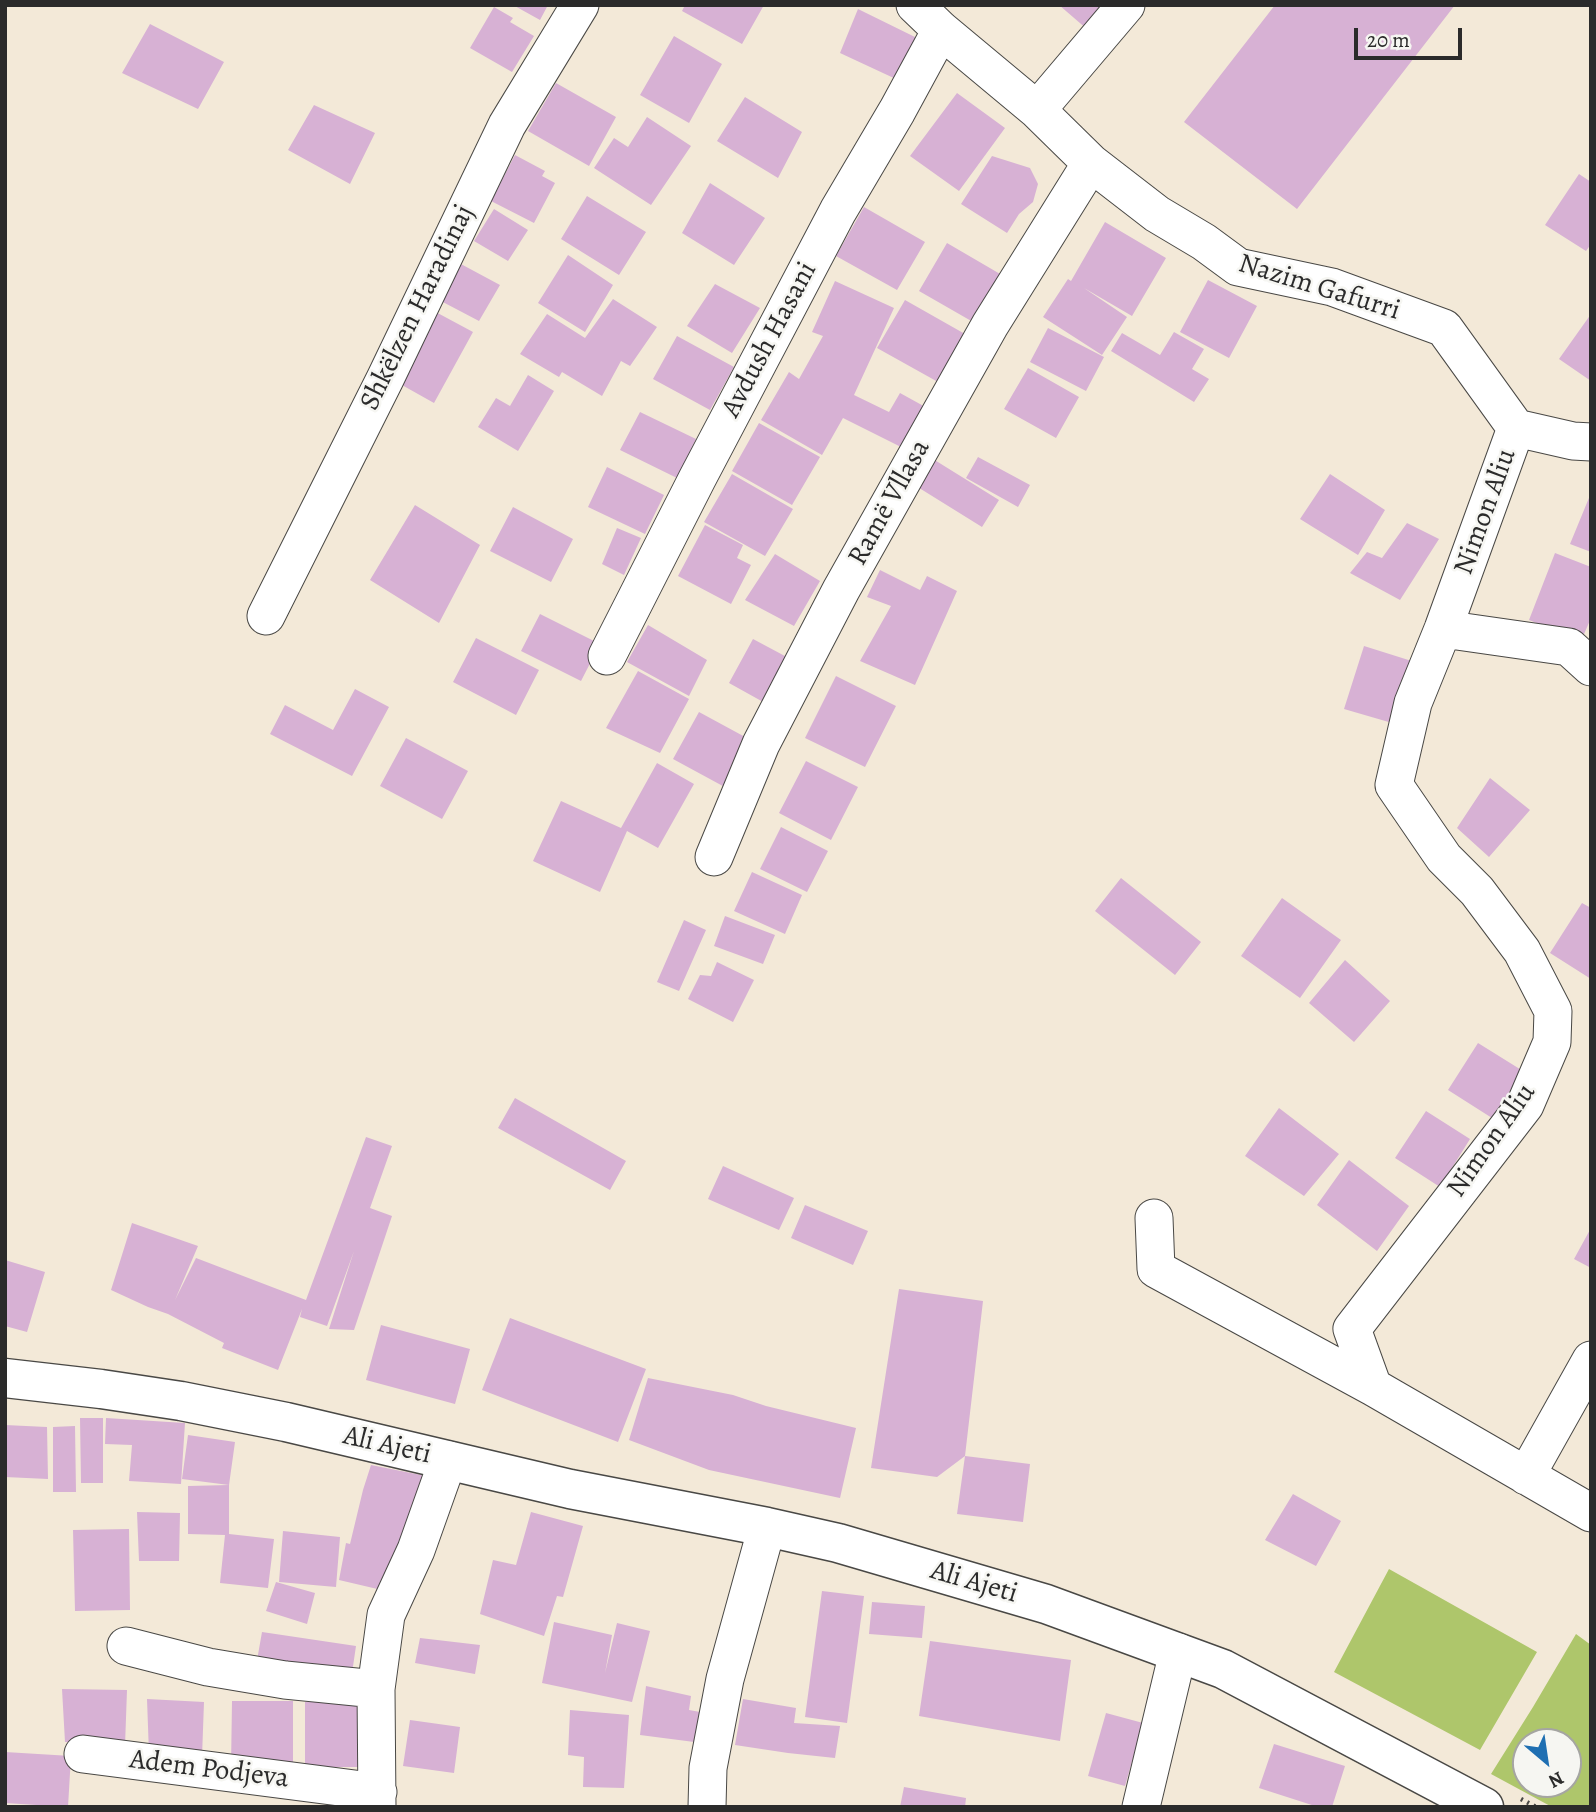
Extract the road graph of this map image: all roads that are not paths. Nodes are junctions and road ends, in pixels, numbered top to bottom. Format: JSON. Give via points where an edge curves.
{"nodes":[{"id":1,"x":579,"y":5,"type":"edge"},
{"id":2,"x":915,"y":5,"type":"edge"},
{"id":3,"x":1125,"y":5,"type":"edge"},
{"id":4,"x":941,"y":30,"type":"junction"},
{"id":5,"x":1037,"y":110,"type":"junction"},
{"id":6,"x":1091,"y":163,"type":"junction"},
{"id":7,"x":1517,"y":428,"type":"junction"},
{"id":8,"x":1591,"y":442,"type":"edge"},
{"id":9,"x":266,"y":616,"type":"dead end"},
{"id":10,"x":1443,"y":629,"type":"junction"},
{"id":11,"x":607,"y":656,"type":"dead end"},
{"id":12,"x":1591,"y":667,"type":"edge"},
{"id":13,"x":714,"y":857,"type":"dead end"},
{"id":14,"x":1154,"y":1218,"type":"dead end"},
{"id":15,"x":1591,"y":1360,"type":"edge"},
{"id":16,"x":5,"y":1378,"type":"edge"},
{"id":17,"x":1373,"y":1387,"type":"junction"},
{"id":18,"x":448,"y":1461,"type":"junction"},
{"id":19,"x":1526,"y":1476,"type":"junction"},
{"id":20,"x":1591,"y":1513,"type":"edge"},
{"id":21,"x":767,"y":1527,"type":"junction"},
{"id":22,"x":126,"y":1646,"type":"dead end"},
{"id":23,"x":1178,"y":1652,"type":"junction"},
{"id":24,"x":376,"y":1689,"type":"junction"},
{"id":25,"x":83,"y":1754,"type":"dead end"},
{"id":26,"x":377,"y":1799,"type":"edge"},
{"id":27,"x":707,"y":1807,"type":"edge"},
{"id":28,"x":1141,"y":1807,"type":"edge"},
{"id":29,"x":1484,"y":1807,"type":"edge"}],
"edges":[{"from":1,"to":9,"type":"street","name":"Shkëlzen Haradinaj","via":[[507,125]]},
{"from":2,"to":4,"type":"street","name":"Nazim Gafurri"},
{"from":3,"to":5,"type":"street"},
{"from":4,"to":5,"type":"street","name":"Nazim Gafurri"},
{"from":4,"to":11,"type":"street","name":"Avdush Hasani","via":[[838,211]]},
{"from":5,"to":6,"type":"street","name":"Nazim Gafurri"},
{"from":6,"to":7,"type":"street","name":"Nazim Gafurri","via":[[1157,214],[1238,267],[1332,287],[1444,328]]},
{"from":6,"to":13,"type":"street","name":"Ramë Vllasa","via":[[990,326],[841,590],[761,744]]},
{"from":7,"to":8,"type":"street","name":"Nimon Aliu"},
{"from":7,"to":10,"type":"street","name":"Nimon Aliu"},
{"from":10,"to":12,"type":"street","via":[[1569,647]]},
{"from":10,"to":17,"type":"street","name":"Nimon Aliu","via":[[1413,703],[1394,785],[1444,858],[1477,891],[1522,951],[1553,1011],[1552,1042],[1525,1105],[1352,1329]]},
{"from":14,"to":17,"type":"street","via":[[1156,1269]]},
{"from":15,"to":19,"type":"street"},
{"from":16,"to":18,"type":"main road","name":"Ali Ajeti","via":[[181,1401]]},
{"from":17,"to":19,"type":"street"},
{"from":18,"to":21,"type":"main road","name":"Ali Ajeti"},
{"from":18,"to":24,"type":"street","name":"Adem Podjeva","via":[[416,1550],[386,1615]]},
{"from":19,"to":20,"type":"street"},
{"from":21,"to":23,"type":"main road","name":"Ali Ajeti","via":[[1046,1604]]},
{"from":21,"to":27,"type":"street","via":[[725,1679],[708,1768]]},
{"from":22,"to":24,"type":"street","via":[[208,1667]]},
{"from":23,"to":28,"type":"street"},
{"from":23,"to":29,"type":"main road","name":"Ali Ajeti","via":[[1223,1669]]},
{"from":24,"to":26,"type":"street","name":"Adem Podjeva"},
{"from":25,"to":26,"type":"street","name":"Adem Podjeva"}]}
